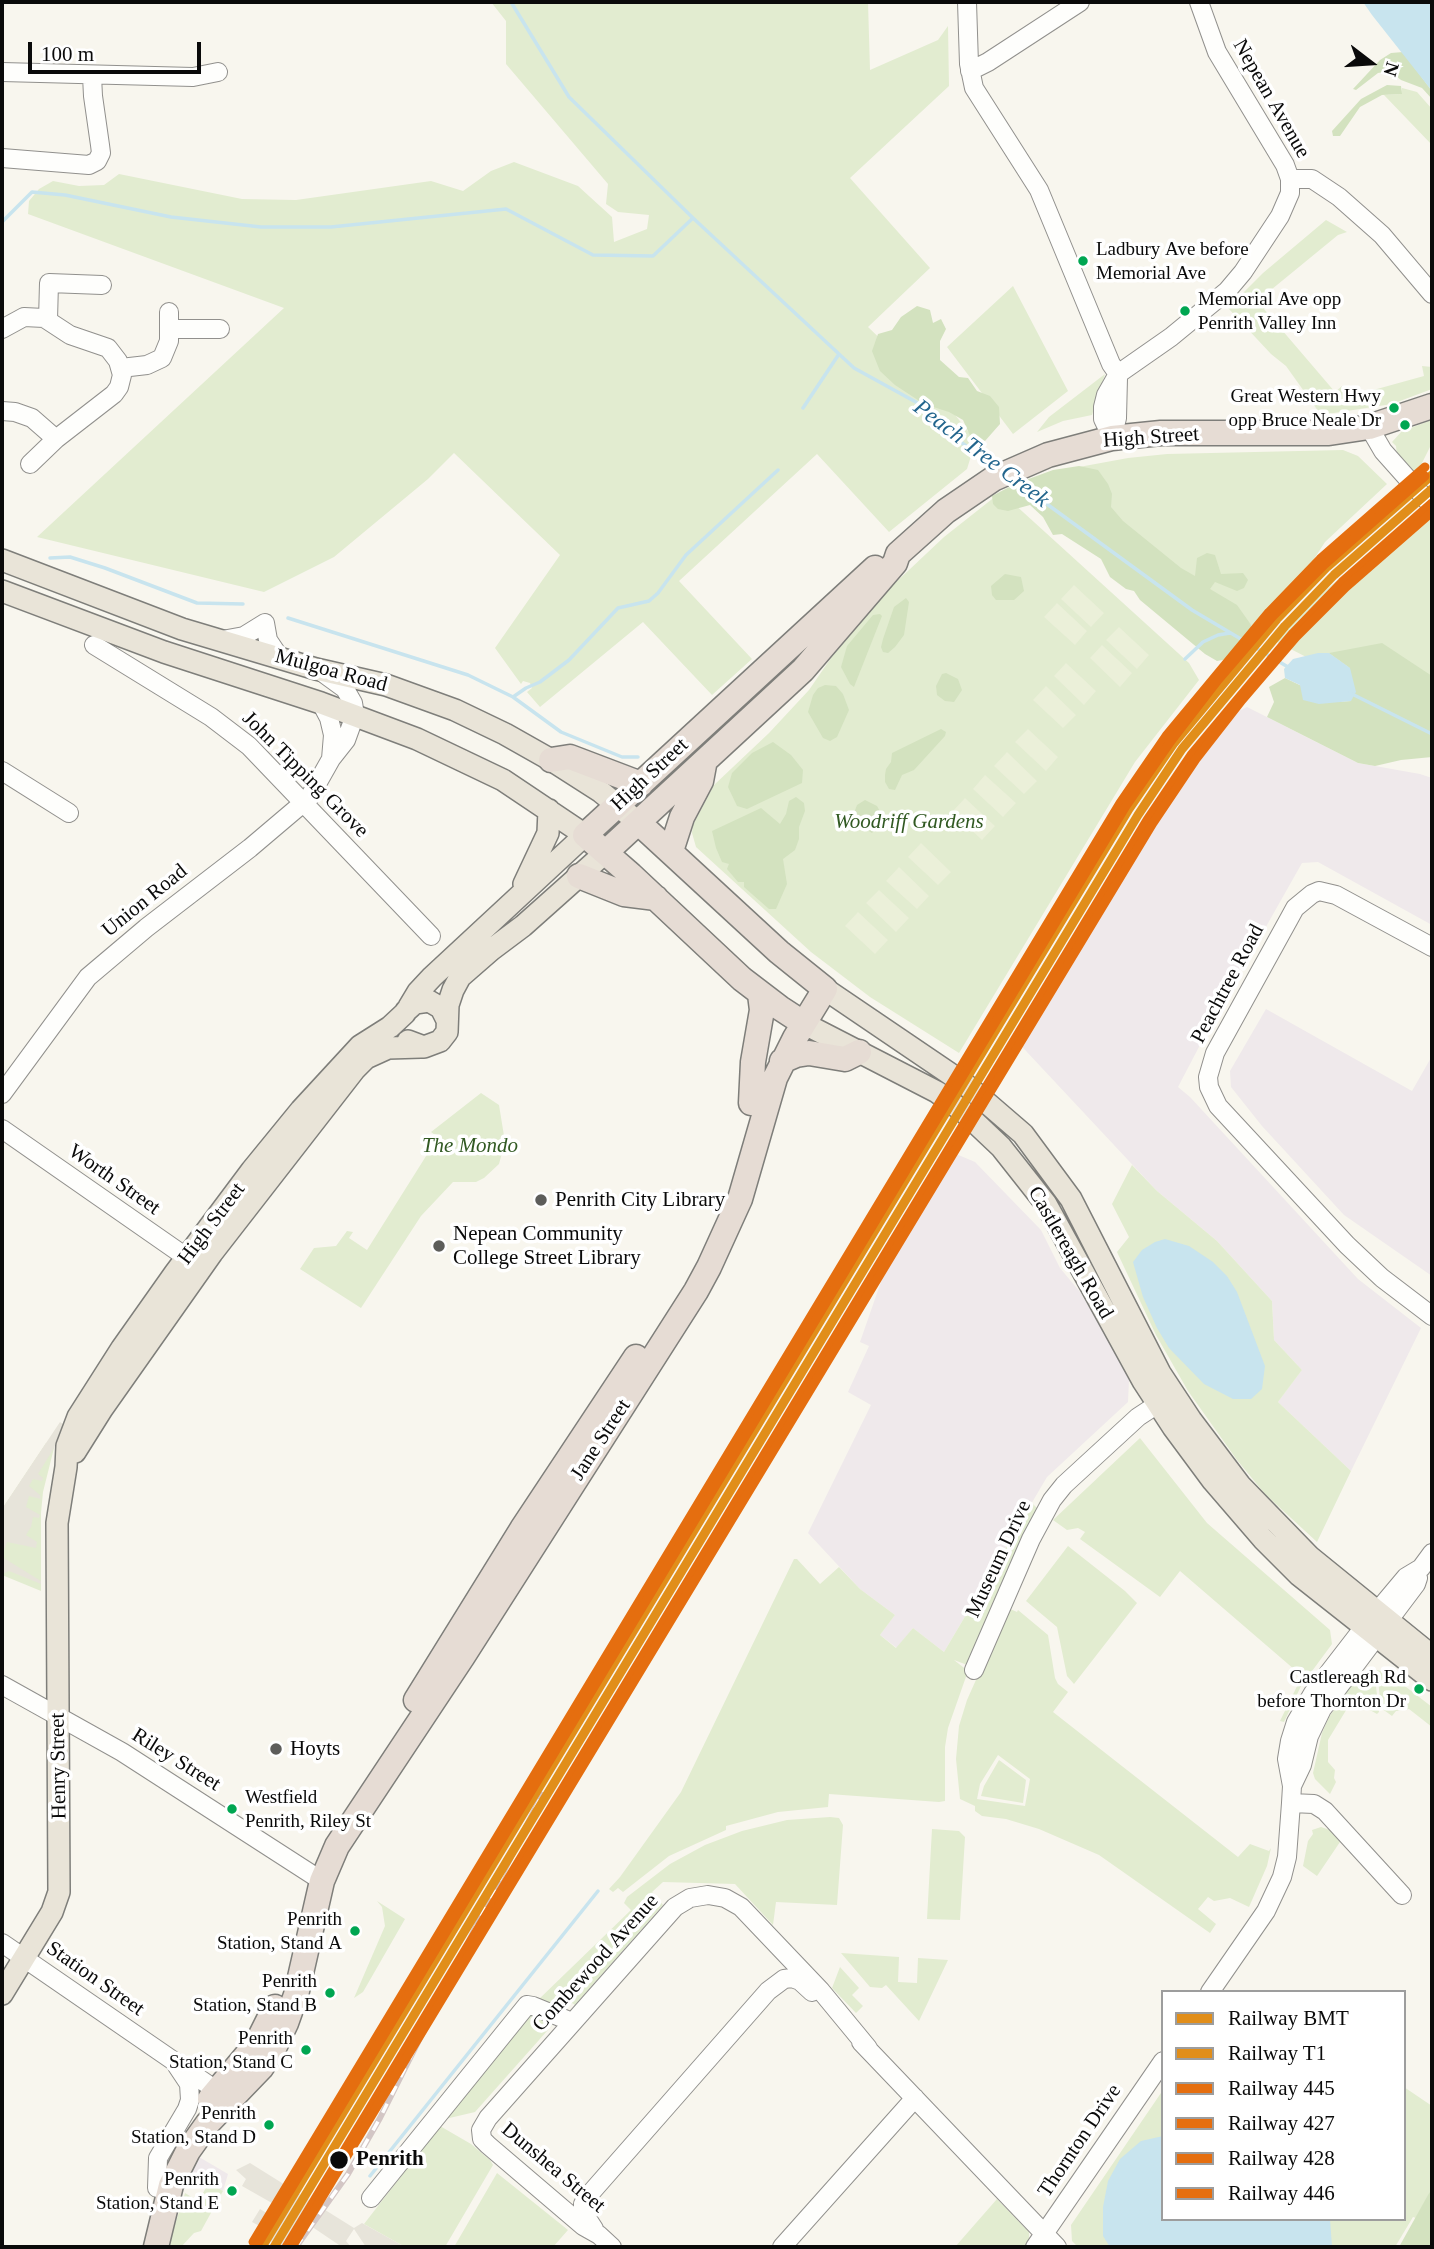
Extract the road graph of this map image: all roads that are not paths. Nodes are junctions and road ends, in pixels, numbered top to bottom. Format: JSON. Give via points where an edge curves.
{"nodes":[{"id":1,"x":967,"y":2,"type":"edge"},
{"id":2,"x":1080,"y":2,"type":"edge"},
{"id":3,"x":1199,"y":2,"type":"edge"},
{"id":4,"x":970,"y":71,"type":"junction"},
{"id":5,"x":2,"y":72,"type":"edge"},
{"id":6,"x":218,"y":72,"type":"dead end"},
{"id":7,"x":92,"y":76,"type":"junction"},
{"id":8,"x":2,"y":158,"type":"edge"},
{"id":9,"x":1290,"y":179,"type":"junction"},
{"id":10,"x":102,"y":285,"type":"dead end"},
{"id":11,"x":1432,"y":294,"type":"edge"},
{"id":12,"x":48,"y":320,"type":"junction"},
{"id":13,"x":2,"y":329,"type":"edge"},
{"id":14,"x":220,"y":329,"type":"dead end"},
{"id":15,"x":121,"y":368,"type":"junction"},
{"id":16,"x":1118,"y":374,"type":"junction"},
{"id":17,"x":1432,"y":406,"type":"edge"},
{"id":18,"x":2,"y":411,"type":"edge"},
{"id":19,"x":1369,"y":427,"type":"junction"},
{"id":20,"x":1112,"y":438,"type":"junction"},
{"id":21,"x":57,"y":439,"type":"junction"},
{"id":22,"x":30,"y":464,"type":"dead end"},
{"id":23,"x":1432,"y":506,"type":"edge"},
{"id":24,"x":898,"y":554,"type":"junction"},
{"id":25,"x":2,"y":560,"type":"edge"},
{"id":26,"x":2,"y":591,"type":"edge"},
{"id":27,"x":221,"y":640,"type":"junction"},
{"id":28,"x":94,"y":645,"type":"dead end"},
{"id":29,"x":280,"y":658,"type":"junction"},
{"id":30,"x":316,"y":668,"type":"junction"},
{"id":31,"x":321,"y":702,"type":"junction"},
{"id":32,"x":355,"y":715,"type":"junction"},
{"id":33,"x":331,"y":759,"type":"junction"},
{"id":34,"x":551,"y":760,"type":"junction"},
{"id":35,"x":705,"y":761,"type":"junction"},
{"id":36,"x":2,"y":771,"type":"edge"},
{"id":37,"x":641,"y":783,"type":"junction"},
{"id":38,"x":304,"y":803,"type":"junction"},
{"id":39,"x":618,"y":805,"type":"junction"},
{"id":40,"x":549,"y":810,"type":"junction"},
{"id":41,"x":69,"y":813,"type":"dead end"},
{"id":42,"x":639,"y":823,"type":"junction"},
{"id":43,"x":585,"y":835,"type":"junction"},
{"id":44,"x":671,"y":851,"type":"junction"},
{"id":45,"x":606,"y":852,"type":"junction"},
{"id":46,"x":579,"y":876,"type":"junction"},
{"id":47,"x":519,"y":895,"type":"junction"},
{"id":48,"x":656,"y":898,"type":"junction"},
{"id":49,"x":431,"y":936,"type":"dead end"},
{"id":50,"x":1432,"y":947,"type":"edge"},
{"id":51,"x":814,"y":980,"type":"junction"},
{"id":52,"x":760,"y":994,"type":"junction"},
{"id":53,"x":407,"y":1010,"type":"junction"},
{"id":54,"x":797,"y":1019,"type":"junction"},
{"id":55,"x":447,"y":1020,"type":"junction"},
{"id":56,"x":421,"y":1047,"type":"junction"},
{"id":57,"x":859,"y":1052,"type":"junction"},
{"id":58,"x":782,"y":1061,"type":"junction"},
{"id":59,"x":2,"y":1094,"type":"edge"},
{"id":60,"x":751,"y":1103,"type":"junction"},
{"id":61,"x":2,"y":1129,"type":"edge"},
{"id":62,"x":194,"y":1262,"type":"junction"},
{"id":63,"x":1432,"y":1316,"type":"edge"},
{"id":64,"x":1165,"y":1399,"type":"junction"},
{"id":65,"x":57,"y":1523,"type":"joint"},
{"id":66,"x":1432,"y":1553,"type":"edge"},
{"id":67,"x":1376,"y":1624,"type":"junction"},
{"id":68,"x":1432,"y":1656,"type":"edge"},
{"id":69,"x":975,"y":1670,"type":"dead end"},
{"id":70,"x":1432,"y":1680,"type":"edge"},
{"id":71,"x":2,"y":1685,"type":"edge"},
{"id":72,"x":59,"y":1718,"type":"junction"},
{"id":73,"x":1291,"y":1795,"type":"junction"},
{"id":74,"x":316,"y":1877,"type":"junction"},
{"id":75,"x":1402,"y":1895,"type":"dead end"},
{"id":76,"x":771,"y":1938,"type":"junction"},
{"id":77,"x":2,"y":1943,"type":"edge"},
{"id":78,"x":24,"y":1958,"type":"junction"},
{"id":79,"x":1211,"y":1990,"type":"edge"},
{"id":80,"x":768,"y":1991,"type":"junction"},
{"id":81,"x":2,"y":1994,"type":"edge"},
{"id":82,"x":572,"y":2022,"type":"junction"},
{"id":83,"x":867,"y":2048,"type":"junction"},
{"id":84,"x":170,"y":2059,"type":"junction"},
{"id":85,"x":1161,"y":2064,"type":"edge"},
{"id":86,"x":225,"y":2096,"type":"junction"},
{"id":87,"x":915,"y":2098,"type":"junction"},
{"id":88,"x":488,"y":2118,"type":"joint"},
{"id":89,"x":157,"y":2188,"type":"junction"},
{"id":90,"x":588,"y":2196,"type":"junction"},
{"id":91,"x":371,"y":2198,"type":"dead end"},
{"id":92,"x":552,"y":2201,"type":"junction"},
{"id":93,"x":606,"y":2241,"type":"edge"},
{"id":94,"x":1046,"y":2243,"type":"edge"},
{"id":95,"x":146,"y":2247,"type":"edge"},
{"id":96,"x":156,"y":2247,"type":"edge"},
{"id":97,"x":782,"y":2247,"type":"edge"}],
"edges":[{"from":1,"to":4,"type":"street"},
{"from":2,"to":4,"type":"street"},
{"from":3,"to":9,"type":"street","name":"Nepean Avenue","via":[[1217,52]]},
{"from":4,"to":16,"type":"street","via":[[978,95],[1039,190]]},
{"from":5,"to":7,"type":"street"},
{"from":6,"to":7,"type":"street","via":[[193,77]]},
{"from":7,"to":8,"type":"street","via":[[101,153],[97,161],[89,165]]},
{"from":9,"to":11,"type":"street","via":[[1318,181],[1339,197],[1382,235]]},
{"from":9,"to":16,"type":"street","via":[[1281,214],[1235,282],[1171,337]]},
{"from":10,"to":12,"type":"street","via":[[49,283]]},
{"from":12,"to":13,"type":"street","via":[[24,317]]},
{"from":12,"to":15,"type":"street","via":[[70,335],[108,348]]},
{"from":14,"to":15,"type":"street","via":[[169,321],[167,347],[158,360]]},
{"from":15,"to":21,"type":"street","via":[[114,394]]},
{"from":16,"to":20,"type":"street","via":[[1103,407]]},
{"from":17,"to":19,"type":"highway","name":"High Street"},
{"from":18,"to":21,"type":"street","via":[[32,418]]},
{"from":19,"to":20,"type":"highway","name":"High Street","via":[[1300,434],[1161,433]]},
{"from":19,"to":23,"type":"street","via":[[1383,451]]},
{"from":20,"to":24,"type":"highway","name":"High Street","via":[[1076,446],[993,479],[946,511]]},
{"from":21,"to":22,"type":"street"},
{"from":24,"to":35,"type":"highway","name":"High Street","via":[[827,645]]},
{"from":24,"to":37,"type":"highway","name":"High Street","via":[[887,555]]},
{"from":25,"to":27,"type":"main road","name":"Mulgoa Road"},
{"from":26,"to":31,"type":"main road","name":"Mulgoa Road","via":[[164,652]]},
{"from":27,"to":29,"type":"main road","name":"Mulgoa Road"},
{"from":27,"to":29,"type":"street","via":[[244,636],[265,623],[268,640]]},
{"from":28,"to":38,"type":"street","name":"John Tipping Grove","via":[[211,717],[249,746]]},
{"from":29,"to":30,"type":"main road","name":"Mulgoa Road"},
{"from":30,"to":32,"type":"street","via":[[345,689]]},
{"from":30,"to":34,"type":"main road","name":"Mulgoa Road","via":[[435,702]]},
{"from":31,"to":32,"type":"main road","name":"Mulgoa Road"},
{"from":31,"to":33,"type":"street","name":"Union Road","via":[[333,735]]},
{"from":32,"to":33,"type":"street","name":"Union Road","via":[[346,740]]},
{"from":32,"to":40,"type":"main road","name":"Mulgoa Road","via":[[474,765]]},
{"from":33,"to":38,"type":"street","name":"Union Road"},
{"from":34,"to":37,"type":"highway","via":[[570,757]]},
{"from":34,"to":39,"type":"main road","name":"Mulgoa Road"},
{"from":35,"to":42,"type":"highway","name":"High Street"},
{"from":35,"to":44,"type":"highway","name":"High Street"},
{"from":36,"to":41,"type":"street"},
{"from":37,"to":39,"type":"highway","name":"High Street"},
{"from":38,"to":49,"type":"street","name":"John Tipping Grove"},
{"from":38,"to":59,"type":"street","name":"Union Road","via":[[89,977]]},
{"from":39,"to":42,"type":"main road","name":"Mulgoa Road"},
{"from":39,"to":43,"type":"highway","name":"High Street"},
{"from":40,"to":43,"type":"main road","name":"Mulgoa Road"},
{"from":40,"to":47,"type":"main road","via":[[548,833]]},
{"from":42,"to":44,"type":"highway","name":"Castlereagh Road"},
{"from":42,"to":45,"type":"highway","name":"High Street"},
{"from":43,"to":45,"type":"highway","name":"Castlereagh Road"},
{"from":43,"to":47,"type":"main road","name":"High Street"},
{"from":44,"to":51,"type":"highway","name":"Castlereagh Road"},
{"from":45,"to":46,"type":"main road","name":"High Street"},
{"from":45,"to":48,"type":"highway","name":"Castlereagh Road"},
{"from":46,"to":48,"type":"highway","via":[[624,894]]},
{"from":46,"to":55,"type":"main road","name":"High Street","via":[[460,976]]},
{"from":47,"to":53,"type":"main road","name":"High Street","via":[[432,977]]},
{"from":48,"to":52,"type":"highway","name":"Castlereagh Road"},
{"from":50,"to":63,"type":"street","name":"Peachtree Road","via":[[1336,895],[1312,894],[1289,919],[1215,1053],[1209,1077],[1217,1106],[1347,1245]]},
{"from":51,"to":54,"type":"highway","name":"Jane Street"},
{"from":51,"to":64,"type":"main road","name":"Castlereagh Road","via":[[974,1090],[1023,1134],[1071,1199],[1144,1344]]},
{"from":52,"to":54,"type":"highway","name":"Castlereagh Road"},
{"from":52,"to":60,"type":"highway"},
{"from":53,"to":55,"type":"main road","via":[[422,1001],[435,1003]]},
{"from":53,"to":56,"type":"main road","via":[[402,1025],[405,1037]]},
{"from":53,"to":62,"type":"main road","name":"High Street","via":[[360,1046],[309,1102],[252,1170]]},
{"from":54,"to":57,"type":"main road","name":"Castlereagh Road"},
{"from":54,"to":58,"type":"highway","name":"Jane Street"},
{"from":54,"to":60,"type":"highway","name":"Jane Street","via":[[770,1052]]},
{"from":55,"to":56,"type":"main road","via":[[447,1032],[440,1041]]},
{"from":56,"to":62,"type":"main road","name":"High Street","via":[[378,1051],[355,1069]]},
{"from":57,"to":58,"type":"highway","via":[[845,1059],[809,1053]]},
{"from":57,"to":64,"type":"main road","name":"Castlereagh Road","via":[[946,1098],[1018,1166],[1046,1204],[1101,1308]]},
{"from":58,"to":74,"type":"highway","name":"Jane Street","via":[[740,1199],[696,1292]]},
{"from":60,"to":74,"type":"highway","name":"Jane Street","via":[[730,1194],[692,1276],[606,1399],[439,1661],[334,1831]]},
{"from":61,"to":62,"type":"street","name":"Worth Street"},
{"from":62,"to":65,"type":"main road","name":"High Street","via":[[66,1467]]},
{"from":64,"to":67,"type":"main road","name":"Castlereagh Road","via":[[1213,1482],[1256,1531],[1299,1575]]},
{"from":64,"to":69,"type":"street","name":"Museum Drive","via":[[1138,1417],[1052,1500]]},
{"from":65,"to":72,"type":"main road","name":"Henry Street"},
{"from":66,"to":67,"type":"street","via":[[1416,1584]]},
{"from":67,"to":68,"type":"main road","name":"Castlereagh Road"},
{"from":67,"to":70,"type":"main road","name":"Castlereagh Road"},
{"from":67,"to":73,"type":"street","via":[[1322,1709]]},
{"from":71,"to":72,"type":"street","name":"Riley Street"},
{"from":72,"to":74,"type":"street","name":"Riley Street","via":[[122,1752]]},
{"from":72,"to":78,"type":"main road","name":"Henry Street","via":[[59,1892]]},
{"from":73,"to":75,"type":"street","via":[[1325,1811]]},
{"from":73,"to":79,"type":"street","via":[[1287,1857],[1277,1889]]},
{"from":74,"to":86,"type":"highway","via":[[298,1913],[268,2025]]},
{"from":76,"to":80,"type":"street","via":[[785,1964]]},
{"from":76,"to":82,"type":"street","name":"Combewood Avenue","via":[[734,1902],[716,1895],[690,1898],[666,1917]]},
{"from":76,"to":83,"type":"street","name":"Combewood Avenue"},
{"from":77,"to":78,"type":"street","name":"Station Street"},
{"from":78,"to":81,"type":"main road","name":"Henry Street"},
{"from":78,"to":84,"type":"street","name":"Station Street"},
{"from":80,"to":83,"type":"street","name":"Combewood Avenue","via":[[784,1979],[800,1981]]},
{"from":80,"to":90,"type":"street","name":"Combewood Avenue"},
{"from":82,"to":88,"type":"street","name":"Combewood Avenue"},
{"from":82,"to":91,"type":"street","via":[[527,2006]]},
{"from":83,"to":87,"type":"street","name":"Combewood Avenue"},
{"from":84,"to":86,"type":"street","name":"Station Street"},
{"from":84,"to":89,"type":"street","via":[[185,2077],[190,2095],[187,2109],[158,2158]]},
{"from":85,"to":94,"type":"street","name":"Thornton Drive"},
{"from":86,"to":89,"type":"highway","via":[[191,2120],[173,2146]]},
{"from":86,"to":96,"type":"highway","via":[[176,2172]]},
{"from":87,"to":94,"type":"street","name":"Combewood Avenue"},
{"from":87,"to":97,"type":"street"},
{"from":88,"to":92,"type":"street","name":"Dunshea Street","via":[[481,2130],[485,2142]]},
{"from":89,"to":95,"type":"highway"},
{"from":90,"to":92,"type":"street","via":[[569,2205]]},
{"from":90,"to":93,"type":"street","via":[[583,2212]]},
{"from":92,"to":93,"type":"street","name":"Dunshea Street"}]}
